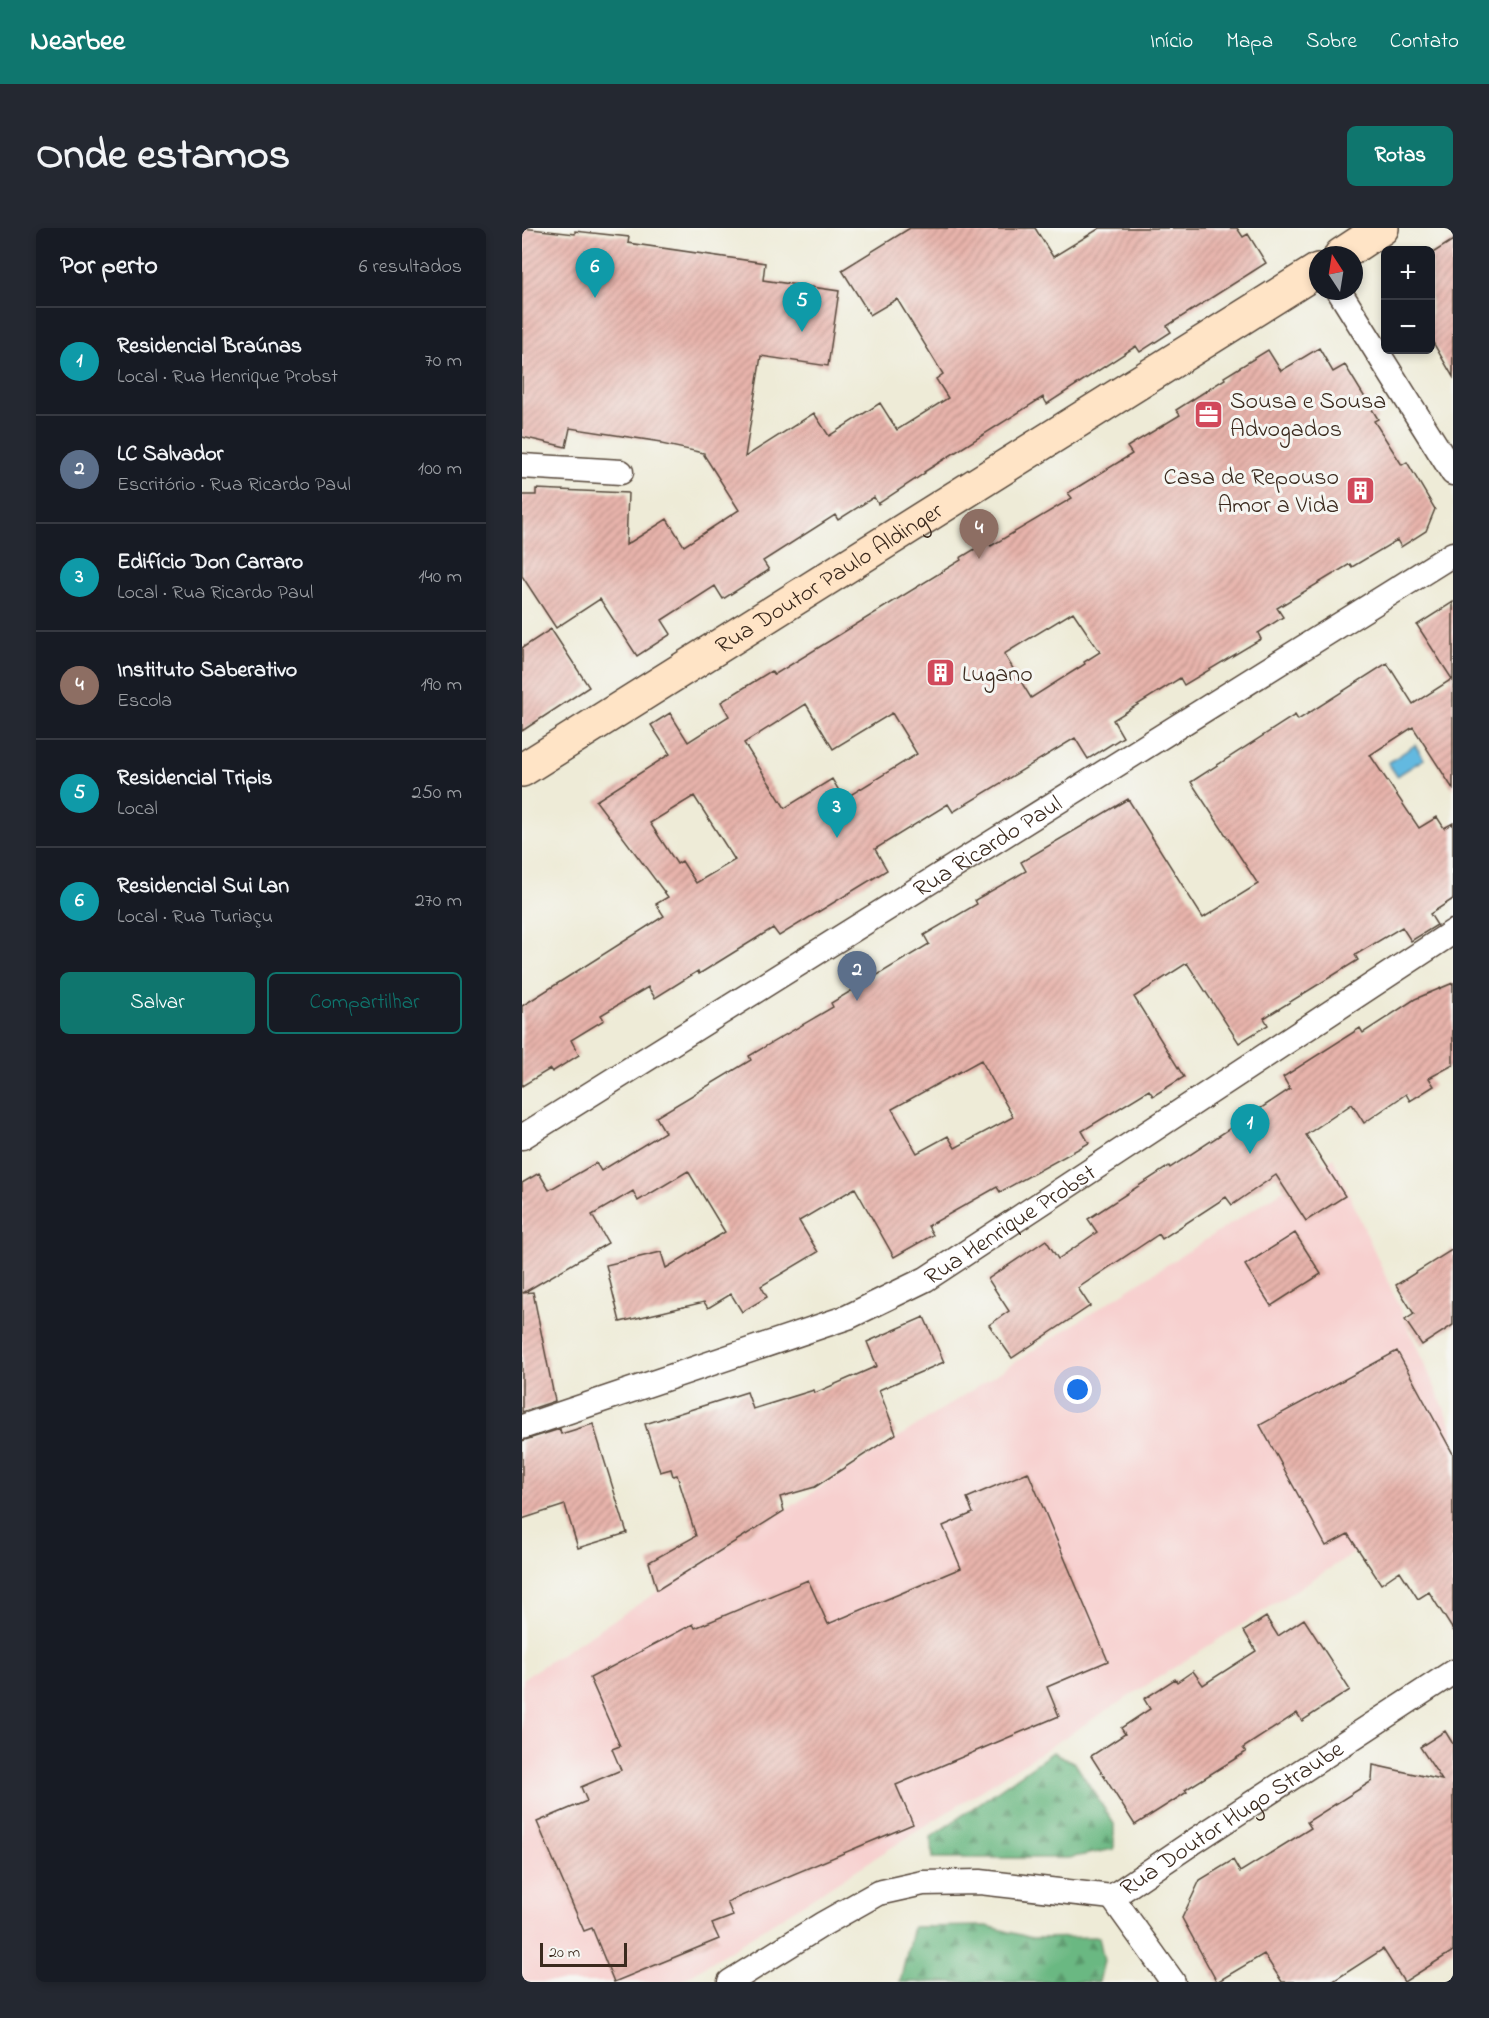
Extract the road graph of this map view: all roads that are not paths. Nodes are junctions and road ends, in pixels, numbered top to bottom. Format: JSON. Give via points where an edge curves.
{"nodes":[{"id":1,"x":1382,"y":228,"type":"edge"},
{"id":2,"x":1355,"y":246,"type":"edge"},
{"id":3,"x":1309,"y":276,"type":"edge"},
{"id":4,"x":1345,"y":300,"type":"edge"},
{"id":5,"x":522,"y":466,"type":"edge"},
{"id":6,"x":621,"y":472,"type":"dead end"},
{"id":7,"x":1453,"y":473,"type":"edge"},
{"id":8,"x":1453,"y":554,"type":"edge"},
{"id":9,"x":522,"y":770,"type":"edge"},
{"id":10,"x":1453,"y":932,"type":"edge"},
{"id":11,"x":522,"y":1137,"type":"edge"},
{"id":12,"x":522,"y":1428,"type":"edge"},
{"id":13,"x":1453,"y":1672,"type":"edge"},
{"id":14,"x":1112,"y":1896,"type":"junction"},
{"id":15,"x":730,"y":1982,"type":"edge"},
{"id":16,"x":1173,"y":1982,"type":"edge"}],
"edges":[{"from":1,"to":2,"type":"street"},
{"from":3,"to":9,"type":"street","name":"Rua Doutor Paulo Aldinger"},
{"from":4,"to":7,"type":"street"},
{"from":5,"to":6,"type":"street"},
{"from":8,"to":11,"type":"street","name":"Rua Ricardo Paul"},
{"from":10,"to":12,"type":"street","name":"Rua Henrique Probst","via":[[926,1279],[848,1317]]},
{"from":13,"to":14,"type":"street","name":"Rua Doutor Hugo Straube"},
{"from":14,"to":15,"type":"street","name":"Rua Doutor Hugo Straube","via":[[980,1882],[923,1883],[900,1888],[878,1893]]},
{"from":14,"to":16,"type":"street"}]}
